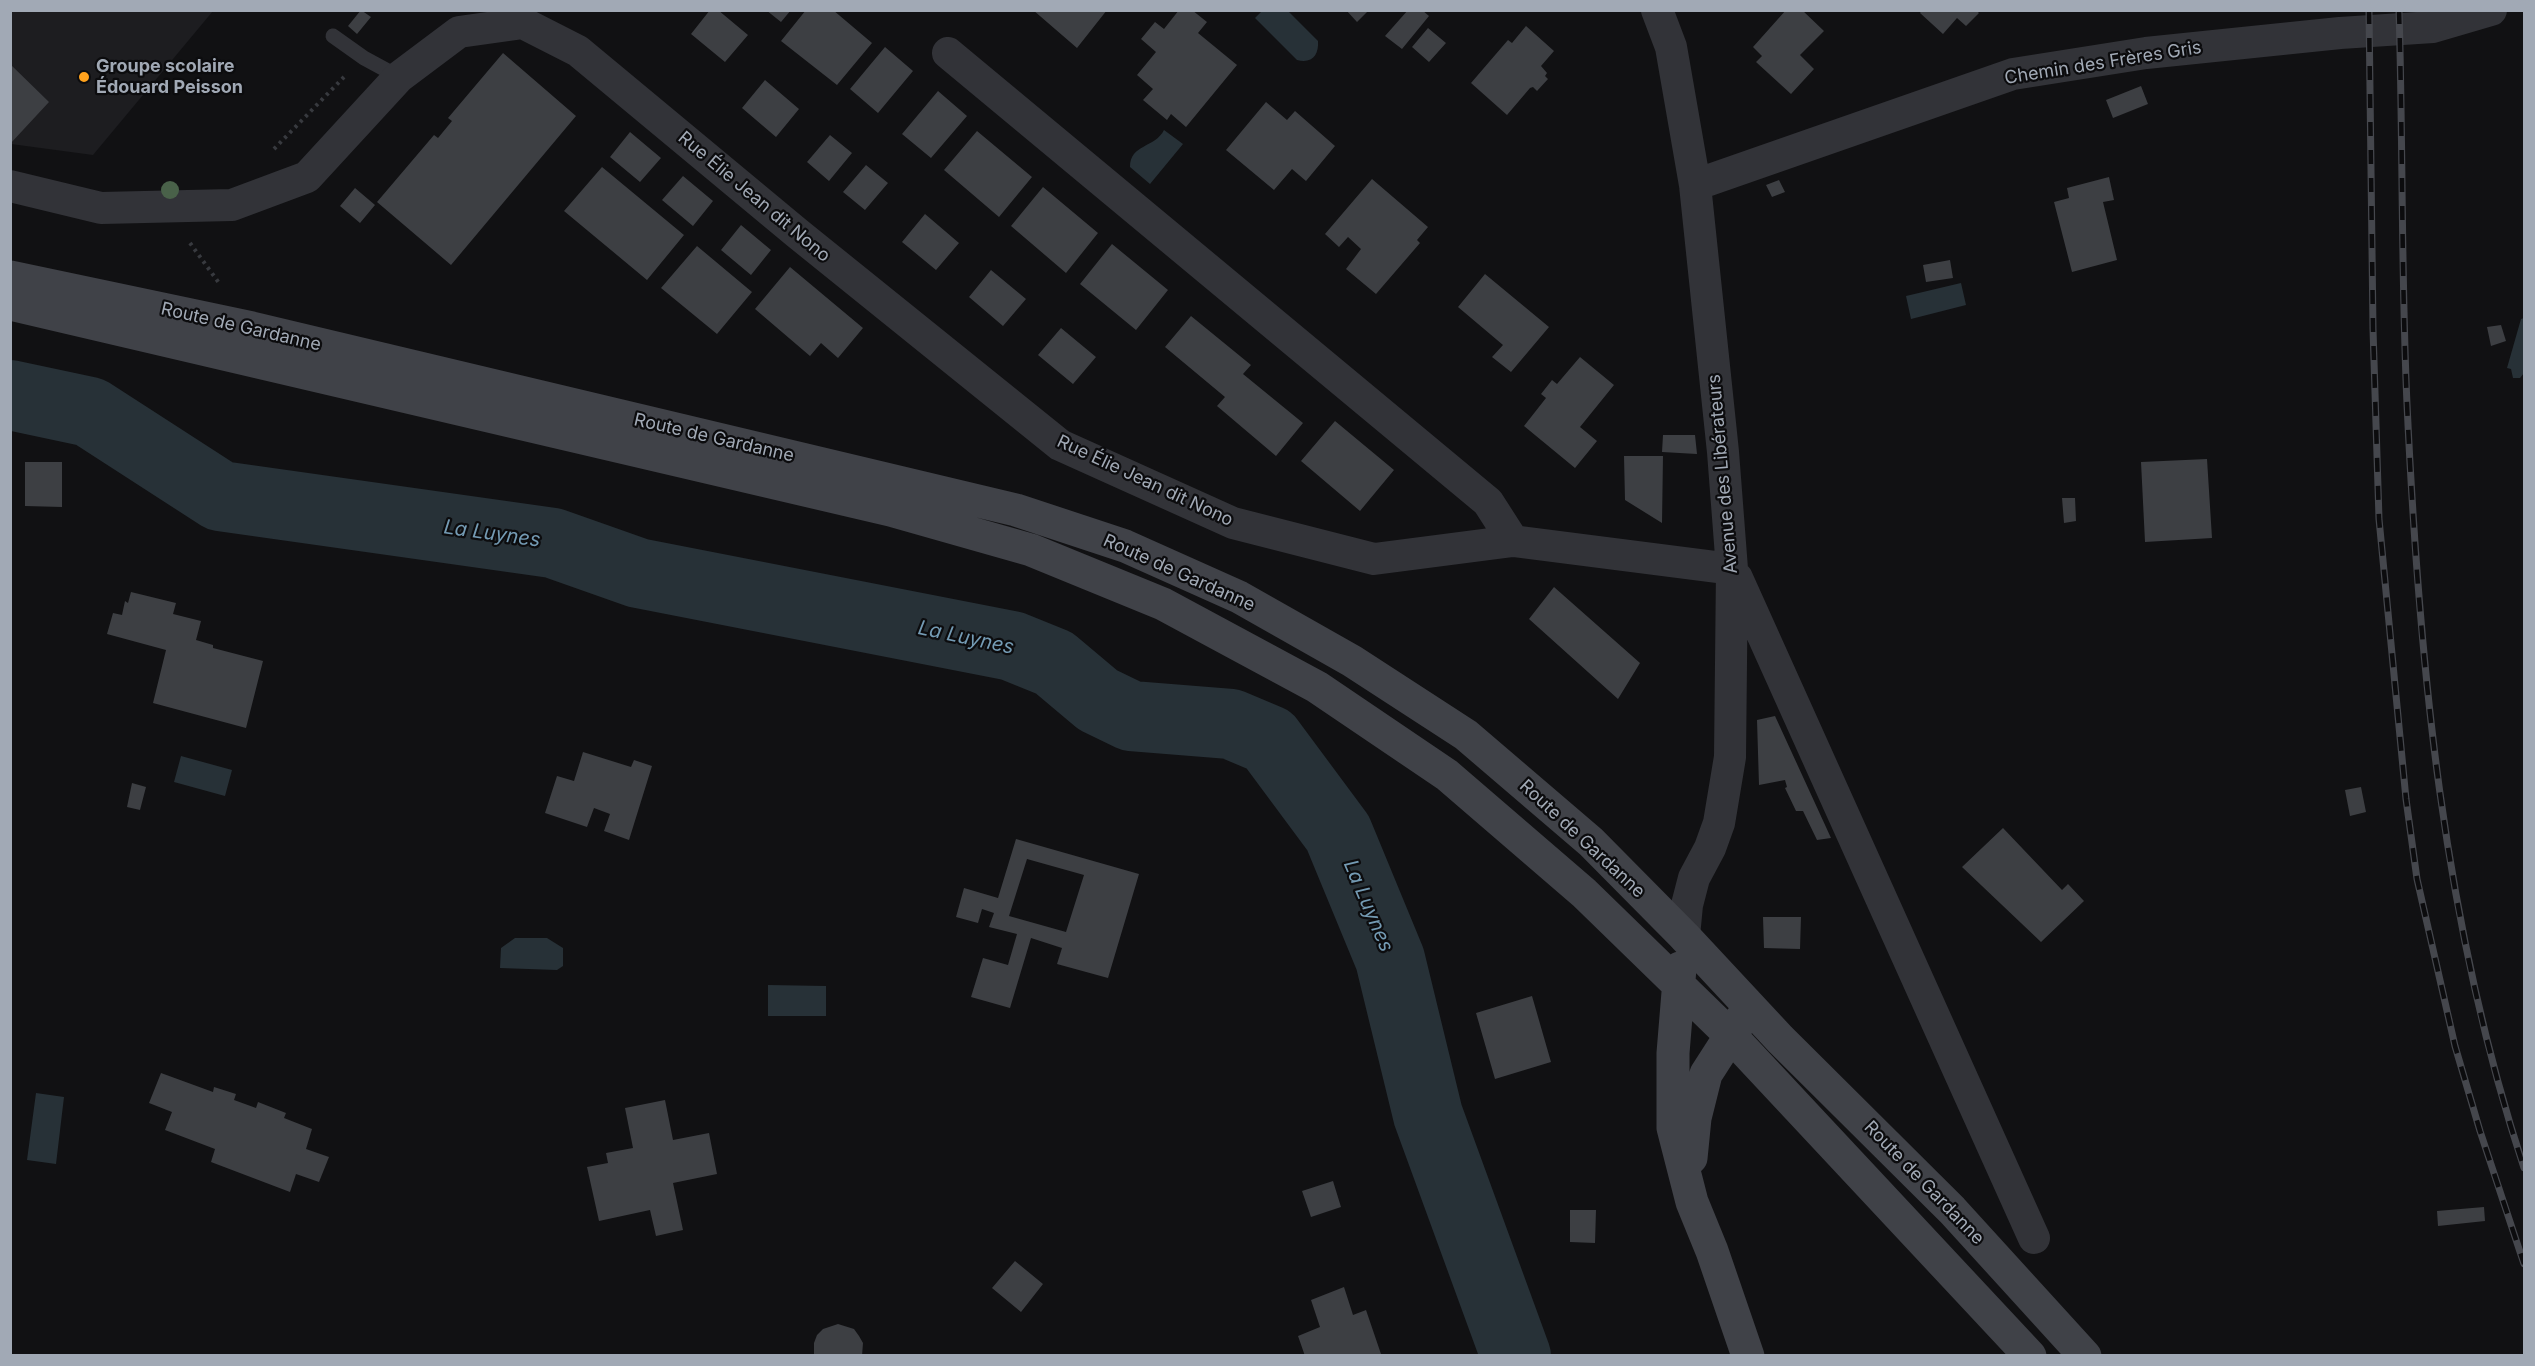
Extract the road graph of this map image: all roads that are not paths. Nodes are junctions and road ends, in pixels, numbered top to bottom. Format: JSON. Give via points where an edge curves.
{"nodes":[{"id":1,"x":1657,"y":10,"type":"edge"},
{"id":2,"x":2491,"y":10,"type":"edge"},
{"id":3,"x":333,"y":36,"type":"dead end"},
{"id":4,"x":948,"y":53,"type":"dead end"},
{"id":5,"x":399,"y":77,"type":"junction"},
{"id":6,"x":1695,"y":185,"type":"junction"},
{"id":7,"x":10,"y":186,"type":"edge"},
{"id":8,"x":10,"y":277,"type":"edge"},
{"id":9,"x":10,"y":304,"type":"edge"},
{"id":10,"x":1514,"y":541,"type":"junction"},
{"id":11,"x":1732,"y":569,"type":"junction"},
{"id":12,"x":1684,"y":936,"type":"junction"},
{"id":13,"x":1678,"y":984,"type":"junction"},
{"id":14,"x":1750,"y":1008,"type":"junction"},
{"id":15,"x":1730,"y":1035,"type":"junction"},
{"id":16,"x":1692,"y":1202,"type":"junction"},
{"id":17,"x":2034,"y":1238,"type":"dead end"},
{"id":18,"x":1748,"y":1356,"type":"edge"},
{"id":19,"x":2030,"y":1356,"type":"edge"},
{"id":20,"x":2085,"y":1356,"type":"edge"}],
"edges":[{"from":1,"to":6,"type":"street","name":"Avenue des Libérateurs","via":[[1671,47]]},
{"from":2,"to":6,"type":"street","name":"Chemin des Frères Gris","via":[[2433,27],[2146,53],[2013,74]]},
{"from":3,"to":5,"type":"lane"},
{"from":4,"to":10,"type":"street","via":[[1488,502]]},
{"from":5,"to":7,"type":"street","name":"Rue Élie Jean dit Nono","via":[[307,177],[232,205],[101,208]]},
{"from":5,"to":10,"type":"street","name":"Rue Élie Jean dit Nono","via":[[459,32],[523,23],[578,51],[1060,445],[1233,523],[1374,560]]},
{"from":6,"to":11,"type":"street","name":"Avenue des Libérateurs"},
{"from":8,"to":12,"type":"main road","name":"Route de Gardanne","via":[[252,328],[1016,510],[1125,546],[1239,597],[1352,661],[1466,735],[1592,842]]},
{"from":9,"to":13,"type":"main road","name":"Route de Gardanne","via":[[890,510],[1031,550],[1162,604],[1317,687],[1447,775],[1584,893]]},
{"from":10,"to":11,"type":"street","name":"Rue Élie Jean dit Nono"},
{"from":11,"to":12,"type":"street","name":"Avenue des Libérateurs","via":[[1730,757],[1719,823],[1694,878]]},
{"from":11,"to":17,"type":"street"},
{"from":12,"to":13,"type":"main road"},
{"from":12,"to":14,"type":"main road","name":"Route de Gardanne"},
{"from":13,"to":15,"type":"main road","name":"Route de Gardanne"},
{"from":13,"to":16,"type":"main road","via":[[1673,1128]]},
{"from":14,"to":15,"type":"main road"},
{"from":14,"to":20,"type":"main road","name":"Route de Gardanne","via":[[1952,1210]]},
{"from":15,"to":16,"type":"main road","via":[[1706,1074],[1695,1118],[1690,1146]]},
{"from":15,"to":19,"type":"main road","name":"Route de Gardanne"},
{"from":16,"to":18,"type":"main road"}]}
